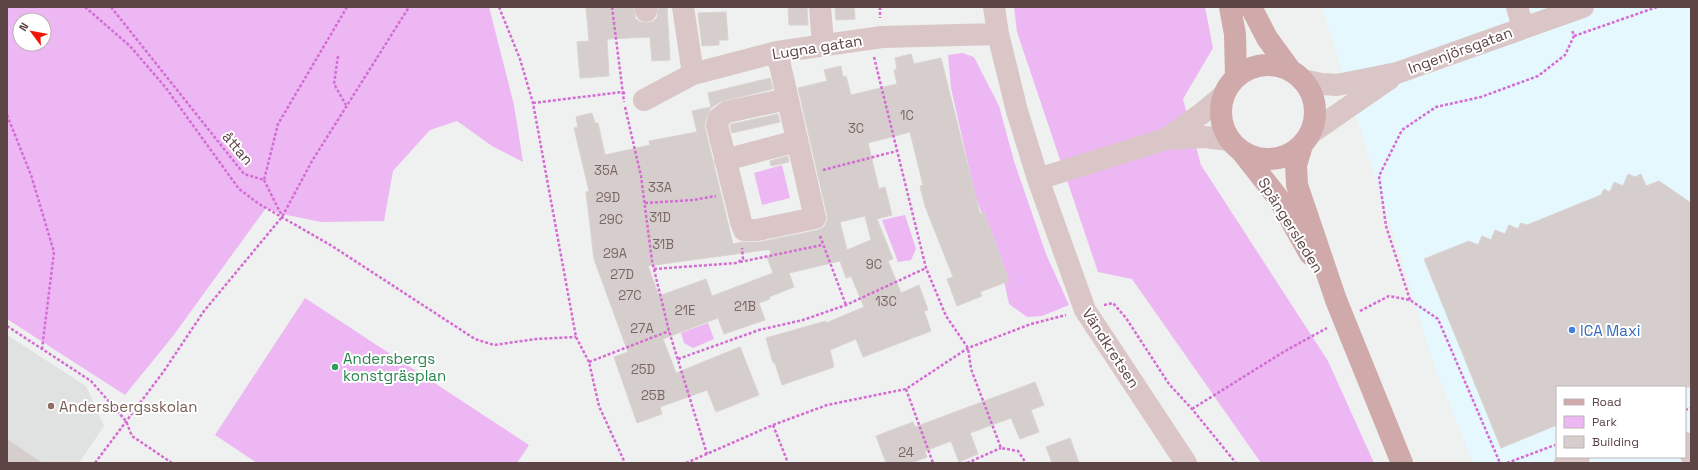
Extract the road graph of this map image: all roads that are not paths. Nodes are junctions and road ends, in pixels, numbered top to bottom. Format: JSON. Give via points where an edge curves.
{"nodes":[{"id":1,"x":683,"y":7,"type":"edge"},
{"id":2,"x":820,"y":7,"type":"edge"},
{"id":3,"x":994,"y":7,"type":"edge"},
{"id":4,"x":1230,"y":7,"type":"edge"},
{"id":5,"x":1251,"y":7,"type":"edge"},
{"id":6,"x":1583,"y":7,"type":"edge"},
{"id":7,"x":1520,"y":17,"type":"edge"},
{"id":8,"x":998,"y":34,"type":"junction"},
{"id":9,"x":823,"y":44,"type":"junction"},
{"id":10,"x":777,"y":52,"type":"junction"},
{"id":11,"x":1397,"y":73,"type":"junction"},
{"id":12,"x":693,"y":74,"type":"junction"},
{"id":13,"x":1297,"y":75,"type":"junction"},
{"id":14,"x":1236,"y":77,"type":"junction"},
{"id":15,"x":1224,"y":95,"type":"junction"},
{"id":16,"x":787,"y":99,"type":"junction"},
{"id":17,"x":644,"y":100,"type":"road end"},
{"id":18,"x":1166,"y":139,"type":"junction"},
{"id":19,"x":1306,"y":139,"type":"junction"},
{"id":20,"x":797,"y":141,"type":"junction"},
{"id":21,"x":1235,"y":146,"type":"junction"},
{"id":22,"x":726,"y":160,"type":"junction"},
{"id":23,"x":1038,"y":179,"type":"junction"},
{"id":24,"x":1336,"y":300,"type":"junction"},
{"id":25,"x":1686,"y":445,"type":"edge"},
{"id":26,"x":1691,"y":456,"type":"edge"},
{"id":27,"x":1577,"y":458,"type":"edge"},
{"id":28,"x":1186,"y":463,"type":"edge"},
{"id":29,"x":1402,"y":463,"type":"edge"},
{"id":30,"x":1565,"y":463,"type":"edge"}],
"edges":[{"from":1,"to":12,"type":"street"},
{"from":2,"to":9,"type":"street"},
{"from":3,"to":8,"type":"street","name":"Vändkretsen"},
{"from":4,"to":14,"type":"main road","via":[[1235,34]]},
{"from":5,"to":13,"type":"main road","name":"Spängersleden","via":[[1267,38]]},
{"from":6,"to":7,"type":"street","name":"Ingenjörsgatan"},
{"from":7,"to":11,"type":"street","name":"Ingenjörsgatan"},
{"from":8,"to":9,"type":"street","name":"Lugna gatan","via":[[882,37]]},
{"from":8,"to":23,"type":"street","name":"Vändkretsen","via":[[1017,111]]},
{"from":9,"to":10,"type":"street","name":"Lugna gatan"},
{"from":10,"to":12,"type":"street","name":"Lugna gatan"},
{"from":10,"to":16,"type":"street"},
{"from":11,"to":13,"type":"street","name":"Ingenjörsgatan","via":[[1337,85]]},
{"from":11,"to":19,"type":"street","name":"Ingenjörsgatan"},
{"from":12,"to":17,"type":"street","name":"Lugna gatan"},
{"from":13,"to":14,"type":"main road","name":"Spängersleden","via":[[1277,66],[1262,65],[1248,69]]},
{"from":13,"to":19,"type":"main road","name":"Spängersleden","via":[[1310,92],[1315,105],[1315,119]]},
{"from":14,"to":15,"type":"main road","name":"Spängersleden"},
{"from":15,"to":18,"type":"street"},
{"from":15,"to":21,"type":"main road","name":"Spängersleden","via":[[1220,110],[1222,126]]},
{"from":16,"to":20,"type":"street"},
{"from":16,"to":22,"type":"street","via":[[727,112],[719,118],[717,125]]},
{"from":18,"to":21,"type":"street","via":[[1205,137]]},
{"from":18,"to":23,"type":"street"},
{"from":19,"to":21,"type":"main road","name":"Spängersleden","via":[[1289,155],[1273,160],[1257,159]]},
{"from":19,"to":24,"type":"main road","name":"Spängersleden","via":[[1296,165],[1297,185]]},
{"from":20,"to":22,"type":"street"},
{"from":20,"to":22,"type":"street","via":[[815,218],[757,230],[744,230]]},
{"from":21,"to":24,"type":"main road","name":"Spängersleden","via":[[1279,199]]},
{"from":23,"to":28,"type":"street","name":"Vändkretsen","via":[[1084,310]]},
{"from":24,"to":29,"type":"main road","name":"Spängersleden"},
{"from":25,"to":26,"type":"street"},
{"from":27,"to":30,"type":"street"}]}
